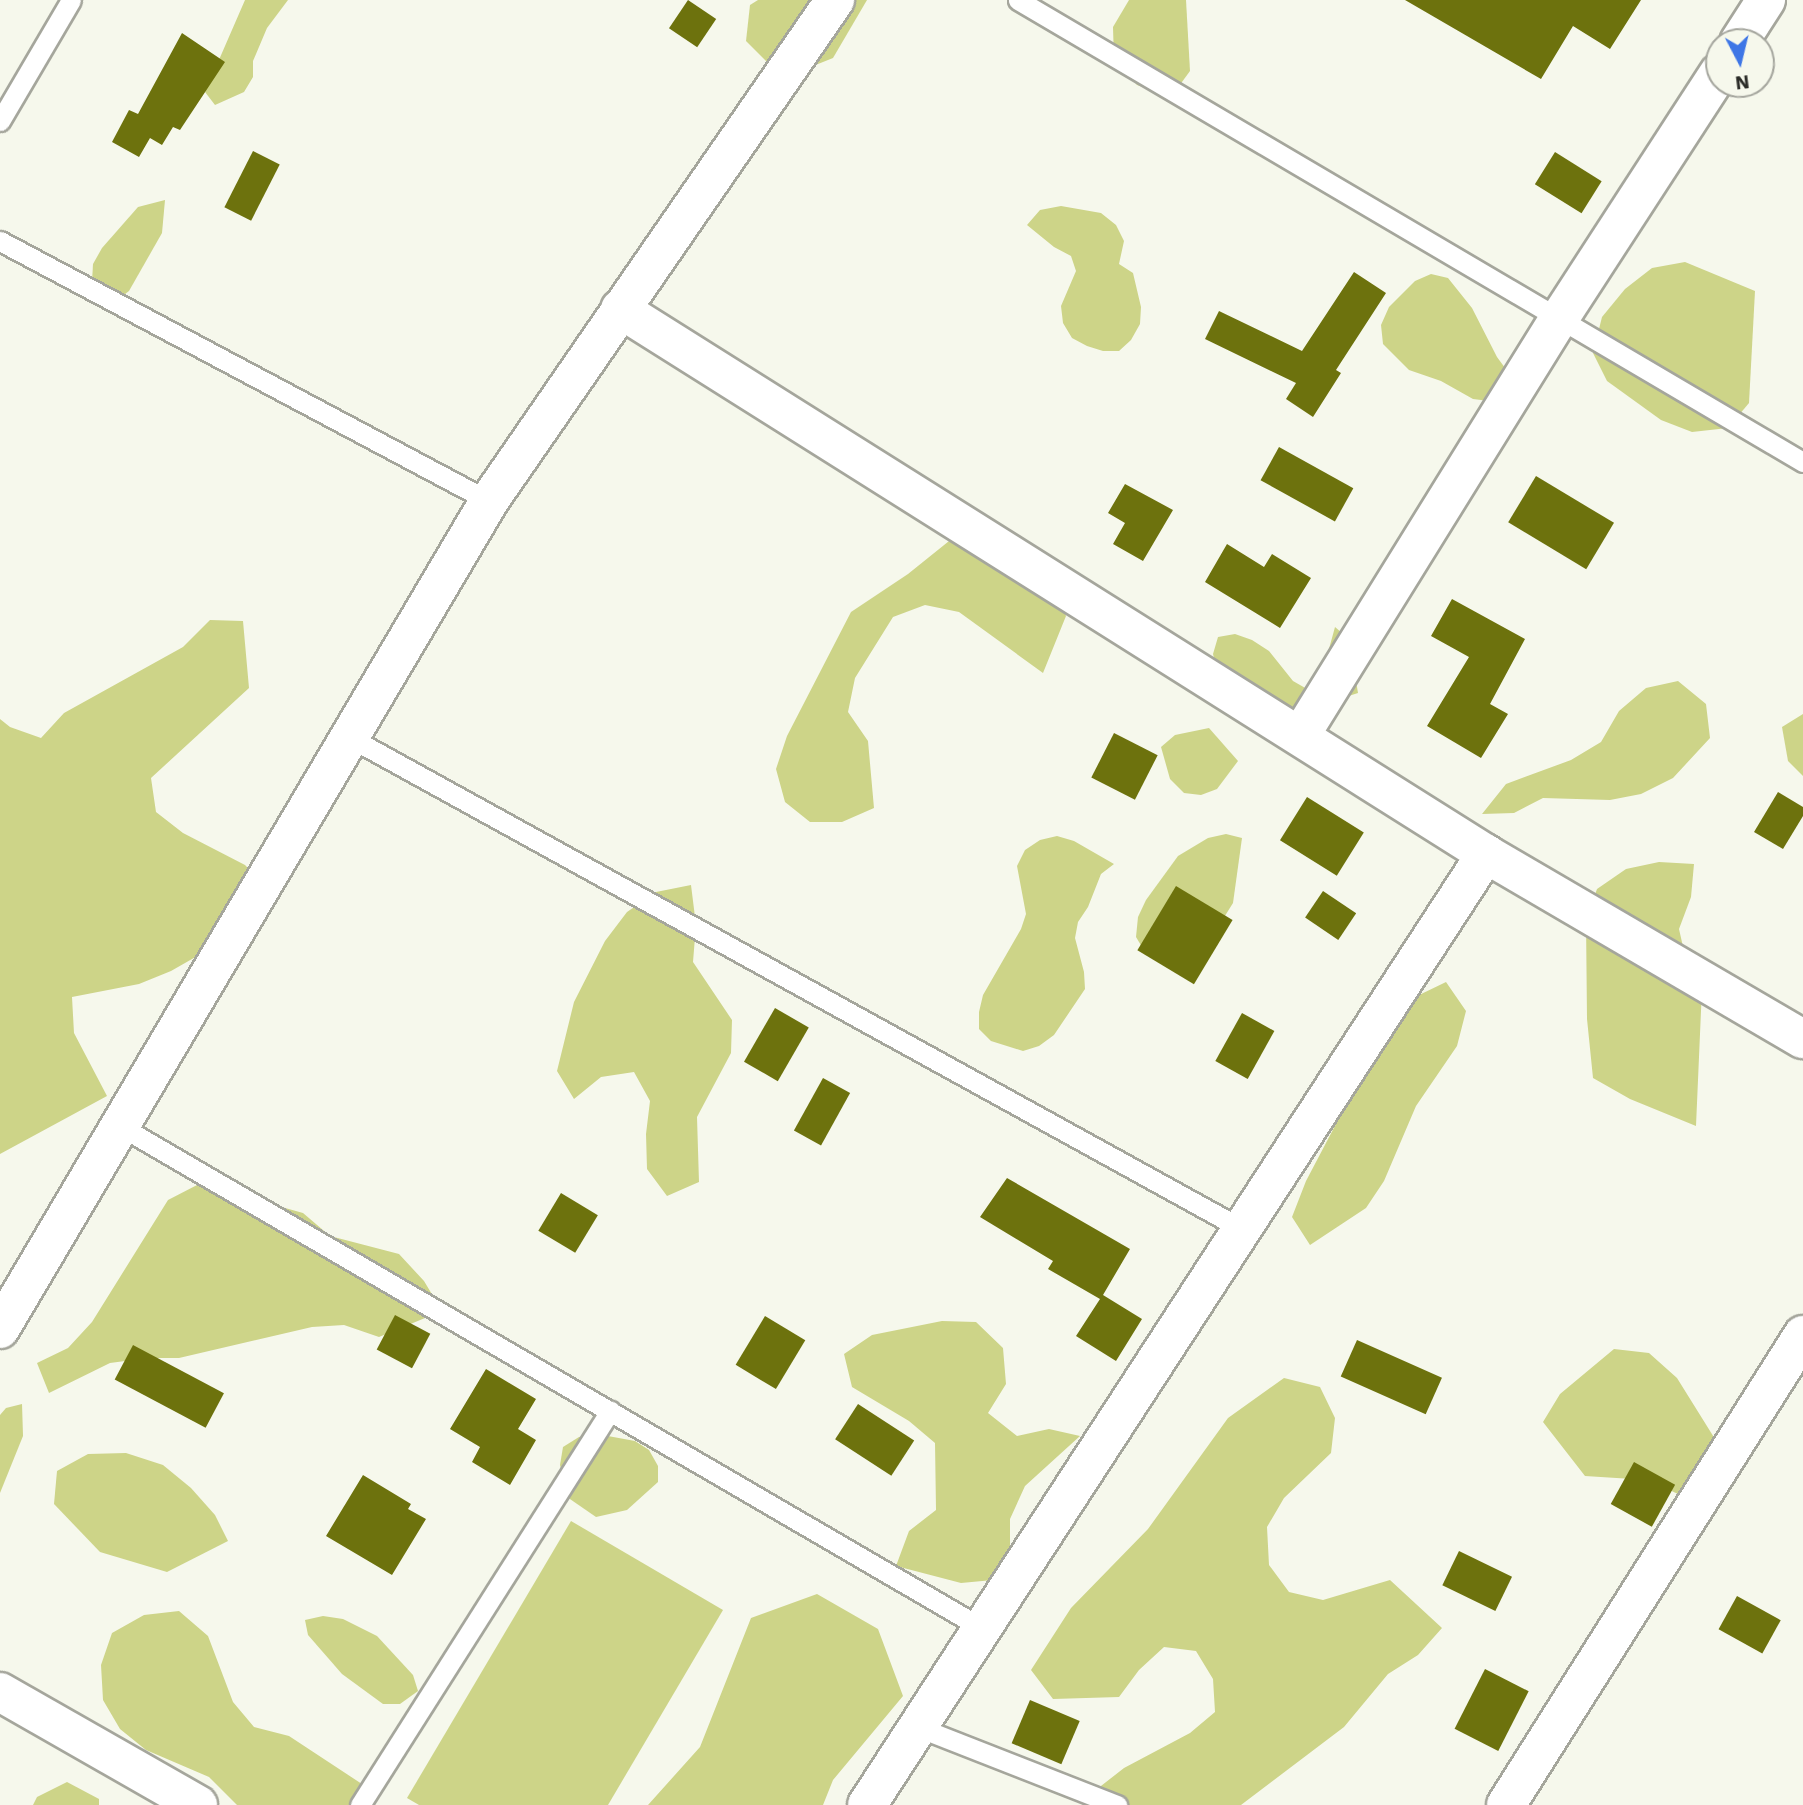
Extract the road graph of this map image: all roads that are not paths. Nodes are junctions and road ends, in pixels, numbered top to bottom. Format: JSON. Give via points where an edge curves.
{"nodes":[{"id":1,"x":71,"y":0,"type":"edge"},
{"id":2,"x":835,"y":0,"type":"edge"},
{"id":3,"x":1018,"y":0,"type":"edge"},
{"id":4,"x":1758,"y":3,"type":"edge"},
{"id":5,"x":1746,"y":28,"type":"edge"},
{"id":6,"x":1705,"y":94,"type":"edge"},
{"id":7,"x":0,"y":121,"type":"edge"},
{"id":8,"x":0,"y":241,"type":"edge"},
{"id":9,"x":620,"y":309,"type":"junction"},
{"id":10,"x":1559,"y":318,"type":"junction"},
{"id":11,"x":1803,"y":462,"type":"edge"},
{"id":12,"x":489,"y":501,"type":"junction"},
{"id":13,"x":1300,"y":736,"type":"junction"},
{"id":14,"x":349,"y":737,"type":"junction"},
{"id":15,"x":1486,"y":854,"type":"junction"},
{"id":16,"x":1803,"y":1039,"type":"edge"},
{"id":17,"x":120,"y":1126,"type":"junction"},
{"id":18,"x":1242,"y":1229,"type":"junction"},
{"id":19,"x":0,"y":1329,"type":"edge"},
{"id":20,"x":1803,"y":1335,"type":"edge"},
{"id":21,"x":610,"y":1411,"type":"junction"},
{"id":22,"x":982,"y":1628,"type":"junction"},
{"id":23,"x":0,"y":1692,"type":"edge"},
{"id":24,"x":918,"y":1727,"type":"junction"},
{"id":25,"x":198,"y":1805,"type":"edge"},
{"id":26,"x":360,"y":1805,"type":"edge"},
{"id":27,"x":867,"y":1805,"type":"edge"},
{"id":28,"x":1116,"y":1805,"type":"edge"},
{"id":29,"x":1506,"y":1805,"type":"edge"}],
"edges":[{"from":1,"to":7,"type":"lane"},
{"from":2,"to":9,"type":"street"},
{"from":3,"to":10,"type":"lane"},
{"from":4,"to":5,"type":"street"},
{"from":6,"to":10,"type":"street"},
{"from":8,"to":12,"type":"lane"},
{"from":9,"to":12,"type":"street"},
{"from":9,"to":13,"type":"street"},
{"from":10,"to":11,"type":"lane"},
{"from":10,"to":13,"type":"street"},
{"from":12,"to":14,"type":"street"},
{"from":13,"to":15,"type":"street"},
{"from":14,"to":17,"type":"street"},
{"from":14,"to":18,"type":"lane"},
{"from":15,"to":16,"type":"street"},
{"from":15,"to":18,"type":"street"},
{"from":17,"to":19,"type":"street"},
{"from":17,"to":21,"type":"lane"},
{"from":18,"to":22,"type":"street"},
{"from":20,"to":29,"type":"street"},
{"from":21,"to":22,"type":"lane"},
{"from":21,"to":26,"type":"lane"},
{"from":22,"to":24,"type":"street"},
{"from":23,"to":25,"type":"street"},
{"from":24,"to":27,"type":"street"},
{"from":24,"to":28,"type":"lane"}]}
